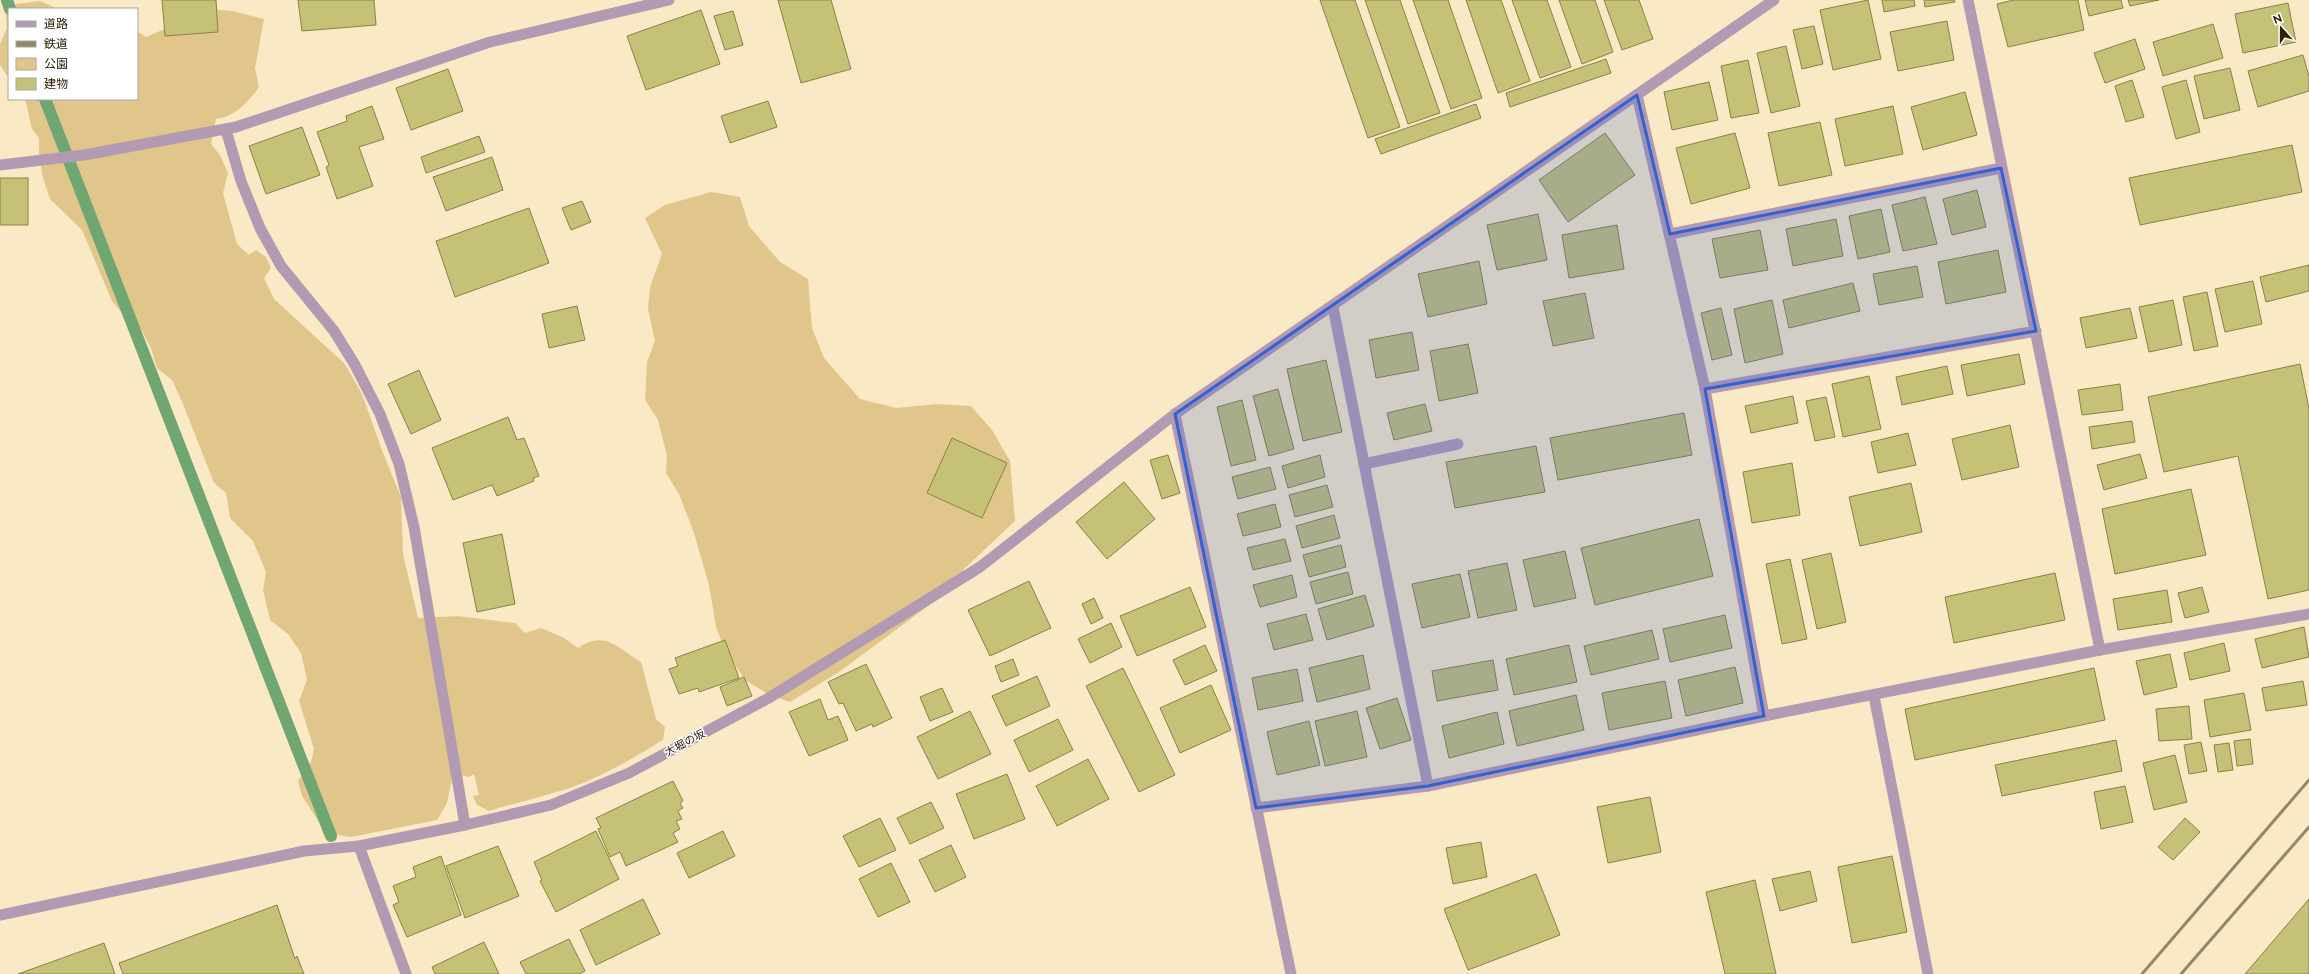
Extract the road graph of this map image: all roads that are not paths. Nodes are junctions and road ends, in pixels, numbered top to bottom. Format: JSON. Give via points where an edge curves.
{"nodes":[{"id":1,"x":669,"y":0,"type":"edge"},
{"id":2,"x":1774,"y":0,"type":"edge"},
{"id":3,"x":1968,"y":0,"type":"edge"},
{"id":4,"x":1637,"y":95,"type":"junction"},
{"id":5,"x":226,"y":130,"type":"junction"},
{"id":6,"x":0,"y":166,"type":"edge"},
{"id":7,"x":2002,"y":168,"type":"junction"},
{"id":8,"x":1670,"y":234,"type":"junction"},
{"id":9,"x":1333,"y":307,"type":"junction"},
{"id":10,"x":2036,"y":331,"type":"junction"},
{"id":11,"x":1705,"y":389,"type":"junction"},
{"id":12,"x":1175,"y":414,"type":"junction"},
{"id":13,"x":1458,"y":444,"type":"dead end"},
{"id":14,"x":1364,"y":464,"type":"junction"},
{"id":15,"x":2309,"y":614,"type":"edge"},
{"id":16,"x":2100,"y":650,"type":"junction"},
{"id":17,"x":1874,"y":696,"type":"junction"},
{"id":18,"x":1764,"y":716,"type":"junction"},
{"id":19,"x":1428,"y":786,"type":"junction"},
{"id":20,"x":1256,"y":808,"type":"junction"},
{"id":21,"x":466,"y":825,"type":"junction"},
{"id":22,"x":359,"y":846,"type":"junction"},
{"id":23,"x":0,"y":915,"type":"edge"},
{"id":24,"x":406,"y":974,"type":"edge"},
{"id":25,"x":1291,"y":974,"type":"edge"},
{"id":26,"x":1928,"y":974,"type":"edge"}],
"edges":[{"from":1,"to":5,"type":"street","via":[[490,42]]},
{"from":2,"to":4,"type":"street","name":"大堀の坂"},
{"from":3,"to":7,"type":"street"},
{"from":4,"to":8,"type":"street"},
{"from":4,"to":9,"type":"street","name":"大堀の坂"},
{"from":5,"to":6,"type":"street","via":[[55,160]]},
{"from":5,"to":21,"type":"street","via":[[241,181],[260,228],[281,266],[334,331],[355,365],[380,414],[399,464],[414,527]]},
{"from":7,"to":8,"type":"street"},
{"from":7,"to":10,"type":"street"},
{"from":8,"to":11,"type":"street"},
{"from":9,"to":12,"type":"street","name":"大堀の坂"},
{"from":9,"to":14,"type":"street"},
{"from":10,"to":11,"type":"street"},
{"from":10,"to":16,"type":"street"},
{"from":11,"to":18,"type":"street"},
{"from":12,"to":20,"type":"street"},
{"from":12,"to":21,"type":"street","name":"大堀の坂","via":[[980,567],[767,699],[629,773],[551,805]]},
{"from":13,"to":14,"type":"street"},
{"from":14,"to":19,"type":"street"},
{"from":15,"to":16,"type":"street"},
{"from":16,"to":17,"type":"street"},
{"from":17,"to":18,"type":"street"},
{"from":17,"to":26,"type":"street"},
{"from":18,"to":19,"type":"street"},
{"from":19,"to":20,"type":"street"},
{"from":20,"to":25,"type":"street"},
{"from":21,"to":22,"type":"street","name":"大堀の坂"},
{"from":22,"to":23,"type":"street","name":"大堀の坂","via":[[304,851]]},
{"from":22,"to":24,"type":"street"}]}
